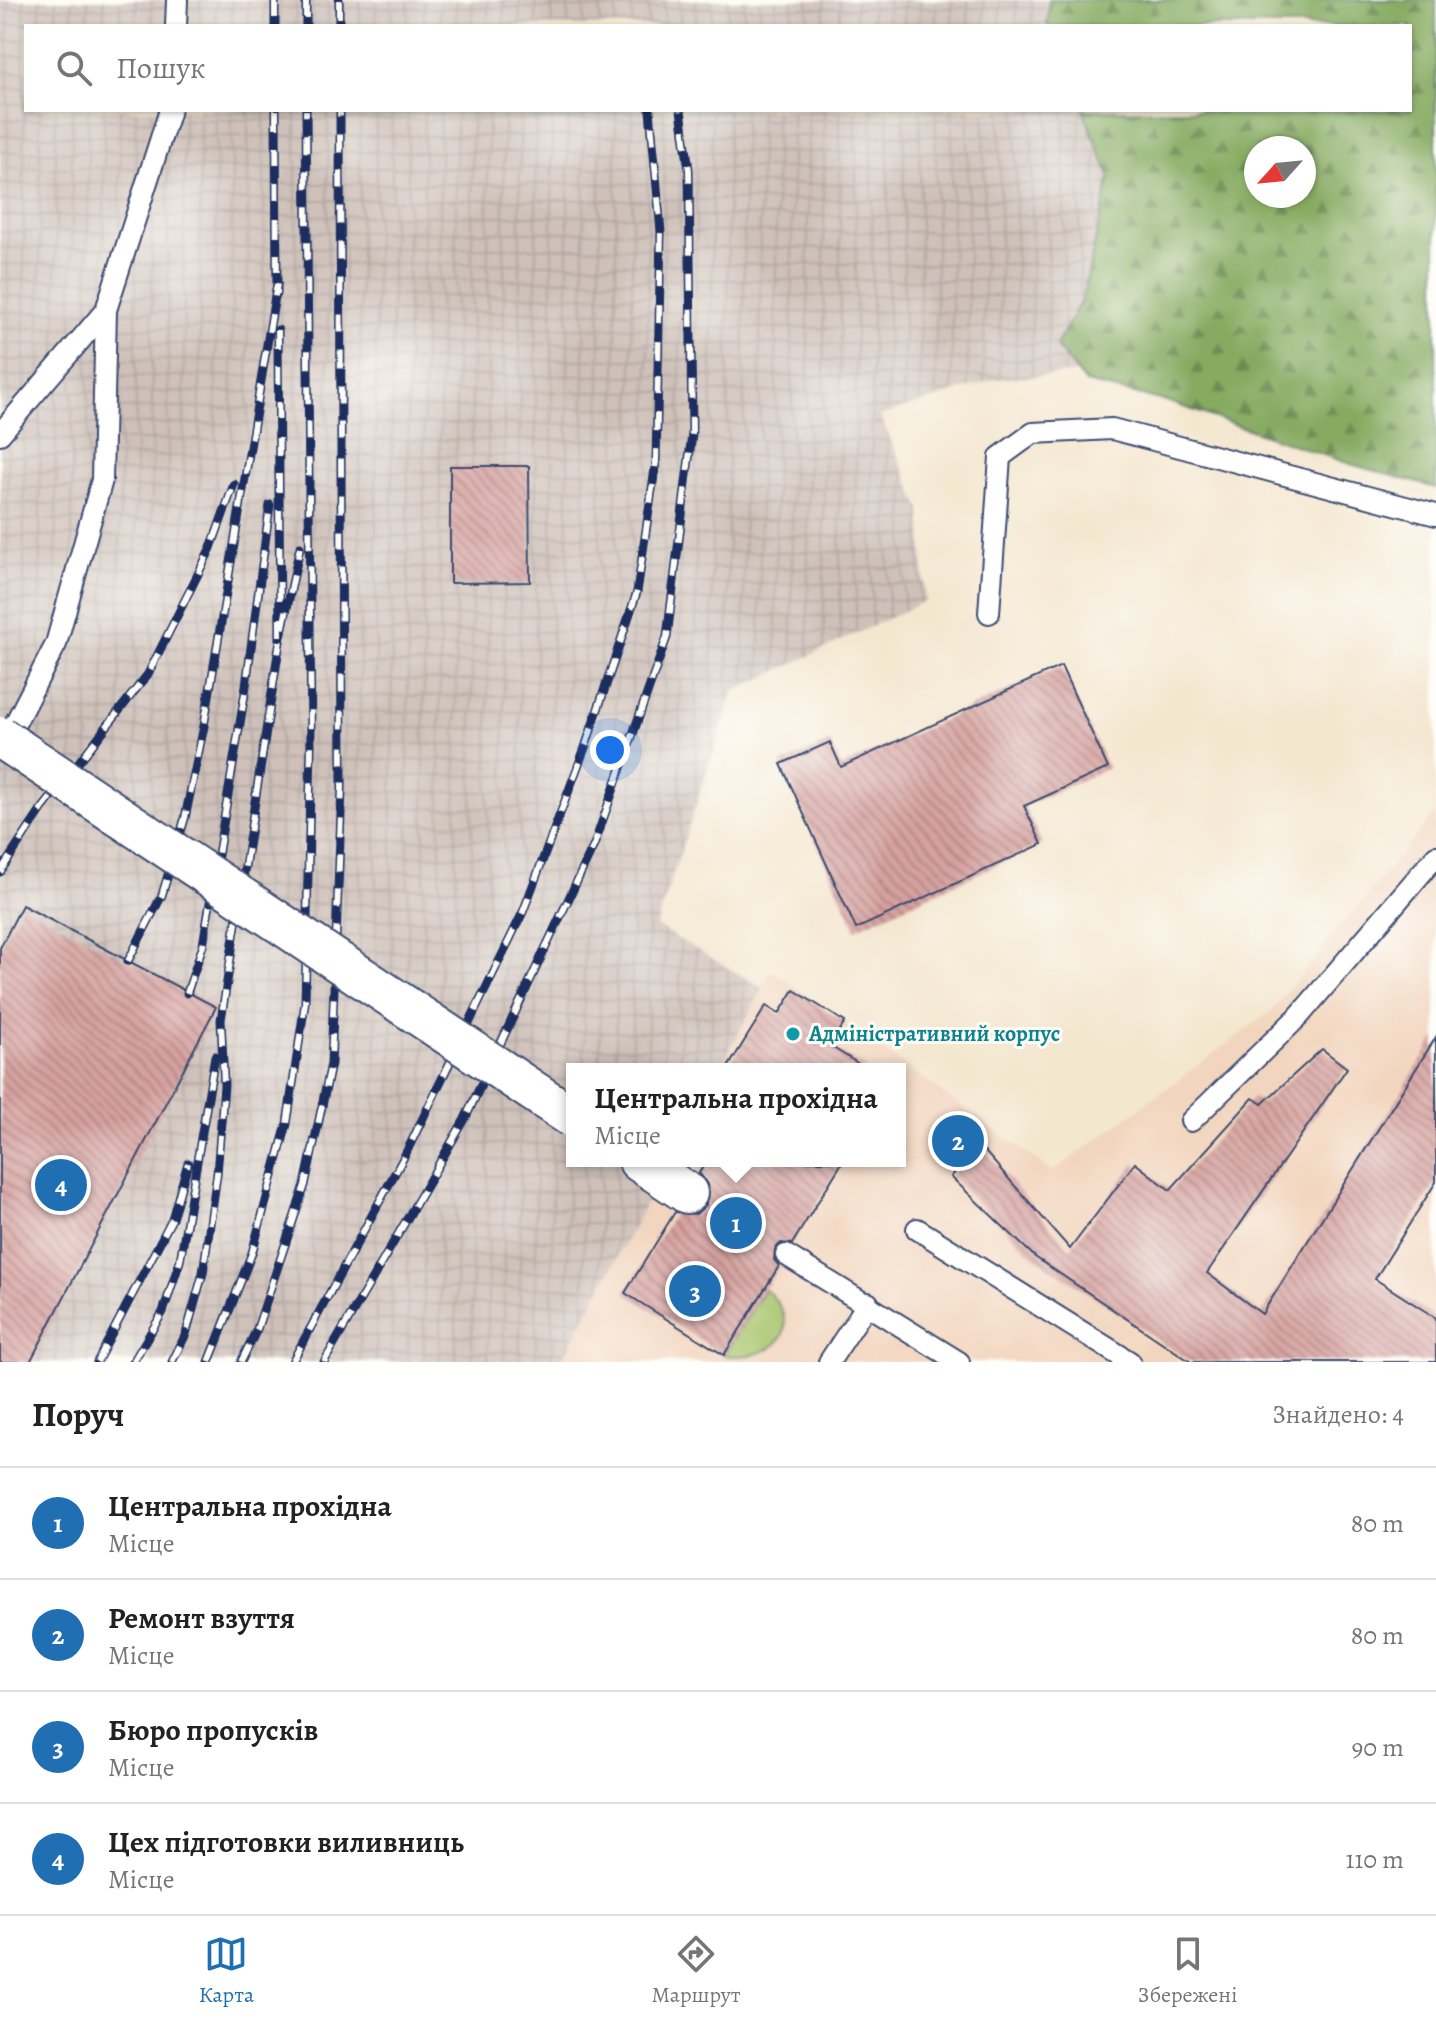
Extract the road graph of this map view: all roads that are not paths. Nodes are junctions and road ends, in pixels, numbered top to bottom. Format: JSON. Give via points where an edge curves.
{"nodes":[{"id":1,"x":177,"y":0,"type":"edge"},
{"id":2,"x":176,"y":24,"type":"edge"},
{"id":3,"x":169,"y":112,"type":"edge"},
{"id":4,"x":106,"y":310,"type":"junction"},
{"id":5,"x":0,"y":434,"type":"edge"},
{"id":6,"x":1436,"y":515,"type":"edge"},
{"id":7,"x":989,"y":613,"type":"dead end"},
{"id":8,"x":0,"y":737,"type":"edge"},
{"id":9,"x":0,"y":752,"type":"edge"},
{"id":10,"x":1436,"y":856,"type":"edge"},
{"id":11,"x":566,"y":1113,"type":"edge"},
{"id":12,"x":1191,"y":1121,"type":"dead end"},
{"id":13,"x":648,"y":1167,"type":"edge"},
{"id":14,"x":687,"y":1193,"type":"dead end"},
{"id":15,"x":917,"y":1229,"type":"dead end"},
{"id":16,"x":786,"y":1255,"type":"dead end"},
{"id":17,"x":868,"y":1303,"type":"junction"},
{"id":18,"x":829,"y":1362,"type":"edge"},
{"id":19,"x":959,"y":1362,"type":"edge"},
{"id":20,"x":1130,"y":1362,"type":"edge"}],
"edges":[{"from":1,"to":2,"type":"lane"},
{"from":3,"to":4,"type":"lane"},
{"from":4,"to":5,"type":"lane"},
{"from":4,"to":9,"type":"lane","via":[[102,480],[56,644]]},
{"from":6,"to":7,"type":"lane","via":[[1112,429],[1033,433],[1000,457]]},
{"from":8,"to":11,"type":"street","bridge":true},
{"from":10,"to":12,"type":"lane","via":[[1299,1016]]},
{"from":13,"to":14,"type":"street"},
{"from":15,"to":20,"type":"lane"},
{"from":16,"to":17,"type":"lane"},
{"from":17,"to":18,"type":"lane"},
{"from":17,"to":19,"type":"lane"}]}
